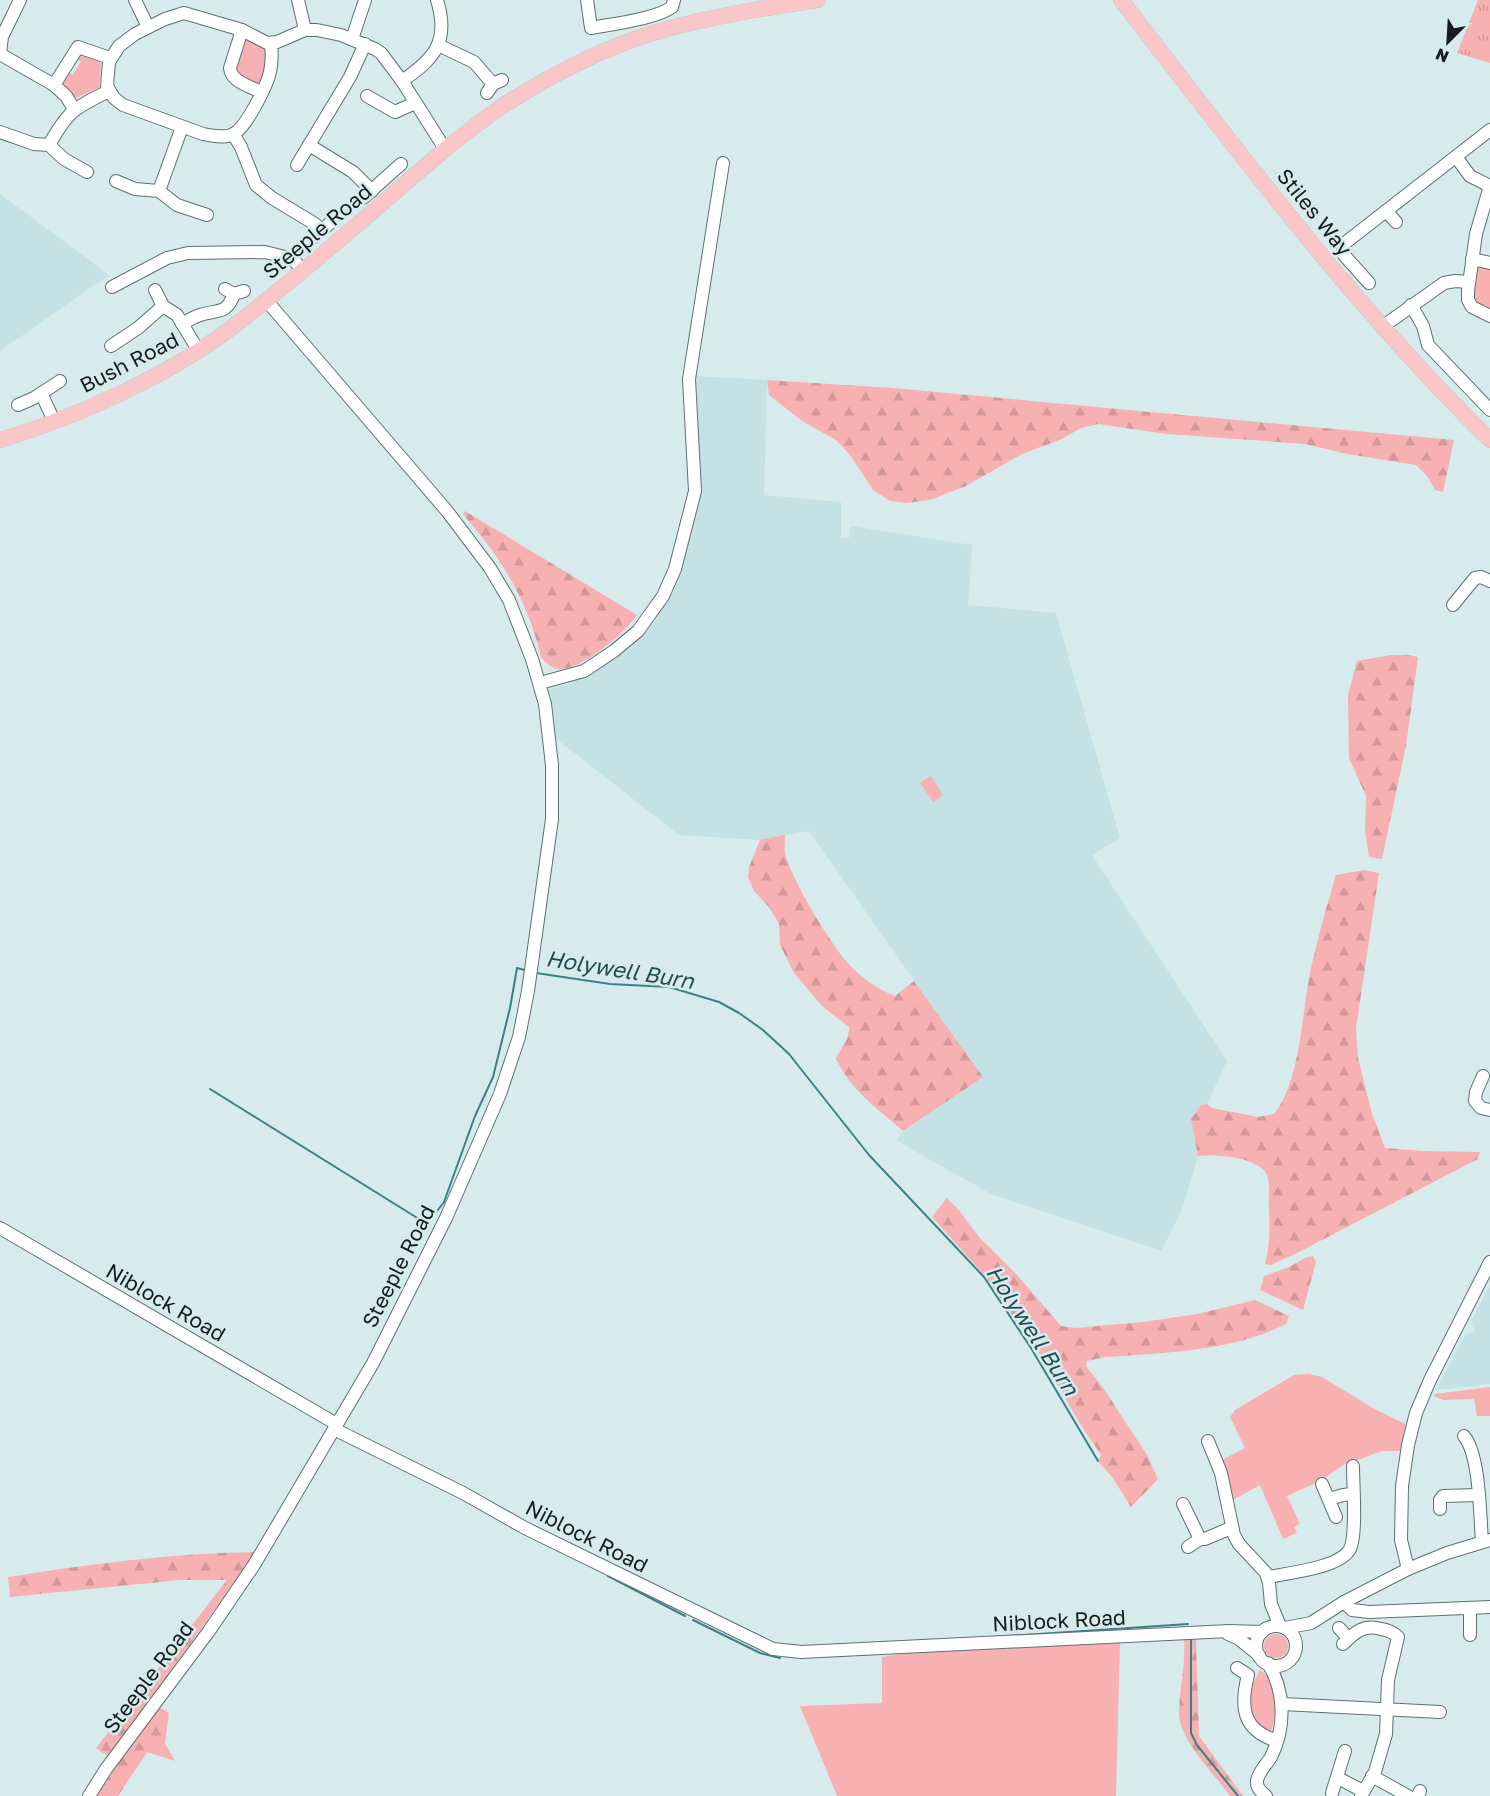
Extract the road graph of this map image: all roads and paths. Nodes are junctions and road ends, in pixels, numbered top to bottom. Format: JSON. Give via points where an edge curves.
{"nodes":[{"id":1,"x":20,"y":0,"type":"edge"},
{"id":2,"x":135,"y":0,"type":"edge"},
{"id":3,"x":298,"y":0,"type":"edge"},
{"id":4,"x":365,"y":0,"type":"edge"},
{"id":5,"x":437,"y":0,"type":"edge"},
{"id":6,"x":587,"y":0,"type":"edge"},
{"id":7,"x":674,"y":0,"type":"edge"},
{"id":8,"x":818,"y":0,"type":"edge"},
{"id":9,"x":1121,"y":0,"type":"edge"},
{"id":10,"x":184,"y":6,"type":"edge"},
{"id":11,"x":148,"y":27,"type":"junction"},
{"id":12,"x":242,"y":30,"type":"junction"},
{"id":13,"x":305,"y":30,"type":"junction"},
{"id":14,"x":352,"y":39,"type":"junction"},
{"id":15,"x":271,"y":44,"type":"junction"},
{"id":16,"x":365,"y":44,"type":"junction"},
{"id":17,"x":438,"y":45,"type":"junction"},
{"id":18,"x":0,"y":53,"type":"edge"},
{"id":19,"x":110,"y":58,"type":"junction"},
{"id":20,"x":402,"y":81,"type":"junction"},
{"id":21,"x":54,"y":85,"type":"junction"},
{"id":22,"x":494,"y":86,"type":"dead end"},
{"id":23,"x":109,"y":91,"type":"junction"},
{"id":24,"x":261,"y":92,"type":"junction"},
{"id":25,"x":367,"y":96,"type":"dead end"},
{"id":26,"x":415,"y":103,"type":"junction"},
{"id":27,"x":74,"y":109,"type":"junction"},
{"id":28,"x":182,"y":127,"type":"junction"},
{"id":29,"x":1490,"y":129,"type":"edge"},
{"id":30,"x":0,"y":132,"type":"edge"},
{"id":31,"x":233,"y":134,"type":"junction"},
{"id":32,"x":49,"y":145,"type":"junction"},
{"id":33,"x":309,"y":145,"type":"junction"},
{"id":34,"x":445,"y":149,"type":"junction"},
{"id":35,"x":1456,"y":157,"type":"junction"},
{"id":36,"x":723,"y":163,"type":"dead end"},
{"id":37,"x":401,"y":164,"type":"dead end"},
{"id":38,"x":297,"y":165,"type":"dead end"},
{"id":39,"x":87,"y":172,"type":"dead end"},
{"id":40,"x":116,"y":181,"type":"dead end"},
{"id":41,"x":159,"y":191,"type":"junction"},
{"id":42,"x":1386,"y":211,"type":"junction"},
{"id":43,"x":207,"y":215,"type":"dead end"},
{"id":44,"x":1396,"y":222,"type":"dead end"},
{"id":45,"x":322,"y":230,"type":"dead end"},
{"id":46,"x":1473,"y":259,"type":"junction"},
{"id":47,"x":1490,"y":263,"type":"edge"},
{"id":48,"x":302,"y":270,"type":"junction"},
{"id":49,"x":1469,"y":282,"type":"junction"},
{"id":50,"x":1369,"y":283,"type":"dead end"},
{"id":51,"x":112,"y":287,"type":"dead end"},
{"id":52,"x":155,"y":290,"type":"dead end"},
{"id":53,"x":234,"y":291,"type":"dead end"},
{"id":54,"x":266,"y":300,"type":"junction"},
{"id":55,"x":1412,"y":305,"type":"junction"},
{"id":56,"x":163,"y":306,"type":"junction"},
{"id":57,"x":1490,"y":316,"type":"edge"},
{"id":58,"x":182,"y":324,"type":"junction"},
{"id":59,"x":1382,"y":327,"type":"junction"},
{"id":60,"x":111,"y":346,"type":"dead end"},
{"id":61,"x":198,"y":350,"type":"junction"},
{"id":62,"x":60,"y":381,"type":"dead end"},
{"id":63,"x":41,"y":393,"type":"junction"},
{"id":64,"x":18,"y":405,"type":"dead end"},
{"id":65,"x":1490,"y":410,"type":"edge"},
{"id":66,"x":54,"y":421,"type":"junction"},
{"id":67,"x":0,"y":440,"type":"edge"},
{"id":68,"x":1490,"y":440,"type":"edge"},
{"id":69,"x":1490,"y":581,"type":"edge"},
{"id":70,"x":1453,"y":605,"type":"dead end"},
{"id":71,"x":540,"y":683,"type":"junction"},
{"id":72,"x":1483,"y":1076,"type":"edge"},
{"id":73,"x":1490,"y":1110,"type":"edge"},
{"id":74,"x":0,"y":1228,"type":"edge"},
{"id":75,"x":1490,"y":1262,"type":"edge"},
{"id":76,"x":336,"y":1427,"type":"junction"},
{"id":77,"x":1464,"y":1436,"type":"dead end"},
{"id":78,"x":1207,"y":1449,"type":"dead end"},
{"id":79,"x":1353,"y":1466,"type":"dead end"},
{"id":80,"x":1484,"y":1481,"type":"edge"},
{"id":81,"x":1322,"y":1484,"type":"dead end"},
{"id":82,"x":1353,"y":1494,"type":"junction"},
{"id":83,"x":1478,"y":1495,"type":"junction"},
{"id":84,"x":1329,"y":1499,"type":"junction"},
{"id":85,"x":1183,"y":1504,"type":"dead end"},
{"id":86,"x":1440,"y":1509,"type":"dead end"},
{"id":87,"x":1336,"y":1517,"type":"dead end"},
{"id":88,"x":1231,"y":1528,"type":"junction"},
{"id":89,"x":1200,"y":1539,"type":"junction"},
{"id":90,"x":1486,"y":1541,"type":"edge"},
{"id":91,"x":1188,"y":1547,"type":"dead end"},
{"id":92,"x":1408,"y":1569,"type":"junction"},
{"id":93,"x":1268,"y":1577,"type":"junction"},
{"id":94,"x":1344,"y":1602,"type":"junction"},
{"id":95,"x":1271,"y":1604,"type":"junction"},
{"id":96,"x":1490,"y":1607,"type":"edge"},
{"id":97,"x":1470,"y":1608,"type":"junction"},
{"id":98,"x":1311,"y":1623,"type":"junction"},
{"id":99,"x":1283,"y":1627,"type":"junction"},
{"id":100,"x":1339,"y":1628,"type":"dead end"},
{"id":101,"x":1222,"y":1632,"type":"junction"},
{"id":102,"x":1263,"y":1632,"type":"junction"},
{"id":103,"x":1470,"y":1635,"type":"dead end"},
{"id":104,"x":1293,"y":1654,"type":"junction"},
{"id":105,"x":1263,"y":1659,"type":"junction"},
{"id":106,"x":1237,"y":1668,"type":"dead end"},
{"id":107,"x":1281,"y":1691,"type":"junction"},
{"id":108,"x":1282,"y":1704,"type":"junction"},
{"id":109,"x":1388,"y":1710,"type":"junction"},
{"id":110,"x":1440,"y":1712,"type":"dead end"},
{"id":111,"x":1277,"y":1741,"type":"junction"},
{"id":112,"x":1345,"y":1750,"type":"dead end"},
{"id":113,"x":1372,"y":1776,"type":"junction"},
{"id":114,"x":1338,"y":1778,"type":"junction"},
{"id":115,"x":1332,"y":1793,"type":"dead end"},
{"id":116,"x":1362,"y":1794,"type":"edge"},
{"id":117,"x":89,"y":1796,"type":"edge"},
{"id":118,"x":1266,"y":1796,"type":"edge"},
{"id":119,"x":1408,"y":1796,"type":"edge"}],
"edges":[{"from":1,"to":18,"type":"street","via":[[2,37]]},
{"from":2,"to":11,"type":"street"},
{"from":3,"to":13,"type":"street"},
{"from":4,"to":14,"type":"street"},
{"from":5,"to":17,"type":"street","via":[[441,21]]},
{"from":6,"to":7,"type":"street","via":[[591,27],[666,11]]},
{"from":8,"to":34,"type":"main road","name":"Steeple Road","via":[[724,15],[614,48],[499,109]]},
{"from":9,"to":59,"type":"main road","name":"Stiles Way"},
{"from":10,"to":11,"type":"street"},
{"from":10,"to":12,"type":"street"},
{"from":11,"to":19,"type":"street","via":[[123,42]]},
{"from":12,"to":15,"type":"street"},
{"from":12,"to":24,"type":"street","via":[[231,74]]},
{"from":13,"to":14,"type":"street"},
{"from":13,"to":15,"type":"street"},
{"from":14,"to":16,"type":"street"},
{"from":15,"to":24,"type":"street","via":[[269,74]]},
{"from":16,"to":20,"type":"street","via":[[381,53]]},
{"from":16,"to":33,"type":"street"},
{"from":17,"to":20,"type":"street","via":[[426,63]]},
{"from":17,"to":22,"type":"street","via":[[474,62]]},
{"from":18,"to":21,"type":"street"},
{"from":19,"to":21,"type":"street","via":[[78,47]]},
{"from":19,"to":23,"type":"street"},
{"from":20,"to":26,"type":"street"},
{"from":21,"to":27,"type":"street"},
{"from":23,"to":27,"type":"street"},
{"from":23,"to":28,"type":"street","via":[[123,105]]},
{"from":24,"to":31,"type":"street","via":[[243,125]]},
{"from":25,"to":26,"type":"street","via":[[395,112]]},
{"from":26,"to":34,"type":"street"},
{"from":27,"to":32,"type":"street"},
{"from":28,"to":31,"type":"street","via":[[215,136]]},
{"from":28,"to":41,"type":"street"},
{"from":29,"to":35,"type":"street"},
{"from":30,"to":32,"type":"street"},
{"from":31,"to":45,"type":"street","via":[[256,185]]},
{"from":32,"to":39,"type":"street"},
{"from":33,"to":37,"type":"street","via":[[358,176],[367,194]]},
{"from":33,"to":38,"type":"street"},
{"from":34,"to":48,"type":"main road","name":"Steeple Road"},
{"from":35,"to":42,"type":"street"},
{"from":35,"to":46,"type":"street","via":[[1473,178],[1490,186]]},
{"from":36,"to":71,"type":"street","via":[[689,378],[694,492],[675,569],[663,596],[638,631],[584,671]]},
{"from":40,"to":41,"type":"street","via":[[135,189]]},
{"from":41,"to":43,"type":"street","via":[[177,205]]},
{"from":42,"to":44,"type":"street"},
{"from":42,"to":50,"type":"street","via":[[1343,248],[1344,255]]},
{"from":46,"to":47,"type":"street"},
{"from":46,"to":49,"type":"street"},
{"from":48,"to":51,"type":"street","via":[[293,259],[265,252],[188,253],[167,258]]},
{"from":48,"to":54,"type":"main road","name":"Steeple Road"},
{"from":49,"to":55,"type":"street","via":[[1447,282]]},
{"from":49,"to":57,"type":"street","via":[[1471,306]]},
{"from":52,"to":56,"type":"street"},
{"from":53,"to":58,"type":"street","via":[[227,306],[219,312],[200,315]]},
{"from":54,"to":61,"type":"main road","name":"Bush Road"},
{"from":54,"to":71,"type":"street","name":"Steeple Road","via":[[465,533],[509,600]]},
{"from":55,"to":59,"type":"street"},
{"from":55,"to":65,"type":"street","via":[[1431,349]]},
{"from":56,"to":58,"type":"street","via":[[177,315]]},
{"from":56,"to":60,"type":"street"},
{"from":58,"to":61,"type":"street"},
{"from":59,"to":68,"type":"main road","name":"Stiles Way"},
{"from":61,"to":66,"type":"main road","name":"Bush Road","via":[[138,384]]},
{"from":62,"to":63,"type":"street"},
{"from":63,"to":64,"type":"street"},
{"from":63,"to":66,"type":"street"},
{"from":66,"to":67,"type":"main road","name":"Bush Road"},
{"from":69,"to":70,"type":"street","via":[[1473,573],[1466,598]]},
{"from":71,"to":76,"type":"street","name":"Steeple Road","via":[[548,721],[553,801],[531,973],[513,1059],[446,1218]]},
{"from":72,"to":73,"type":"street","via":[[1475,1101]]},
{"from":74,"to":76,"type":"street","name":"Niblock Road"},
{"from":75,"to":92,"type":"street","via":[[1416,1413],[1402,1486],[1402,1548]]},
{"from":76,"to":101,"type":"street","name":"Niblock Road","via":[[525,1528],[773,1649],[801,1652]]},
{"from":76,"to":117,"type":"street","name":"Steeple Road","via":[[254,1565]]},
{"from":77,"to":80,"type":"street"},
{"from":78,"to":88,"type":"street","via":[[1225,1491]]},
{"from":79,"to":82,"type":"street"},
{"from":80,"to":83,"type":"street"},
{"from":81,"to":84,"type":"street"},
{"from":82,"to":84,"type":"street"},
{"from":82,"to":93,"type":"street","via":[[1353,1538],[1347,1554],[1319,1567]]},
{"from":83,"to":86,"type":"street","via":[[1443,1496]]},
{"from":83,"to":90,"type":"street"},
{"from":84,"to":87,"type":"street"},
{"from":85,"to":89,"type":"street"},
{"from":88,"to":89,"type":"street"},
{"from":88,"to":93,"type":"street","via":[[1239,1544]]},
{"from":89,"to":91,"type":"street"},
{"from":90,"to":92,"type":"street"},
{"from":92,"to":94,"type":"street"},
{"from":93,"to":95,"type":"street"},
{"from":94,"to":97,"type":"street","via":[[1352,1610],[1369,1612]]},
{"from":94,"to":98,"type":"street"},
{"from":95,"to":99,"type":"street"},
{"from":95,"to":102,"type":"street"},
{"from":96,"to":97,"type":"street"},
{"from":97,"to":103,"type":"street"},
{"from":98,"to":99,"type":"street"},
{"from":98,"to":104,"type":"street"},
{"from":99,"to":102,"type":"street","via":[[1270,1627]]},
{"from":99,"to":104,"type":"street","via":[[1294,1636]]},
{"from":100,"to":109,"type":"street","via":[[1346,1641],[1367,1626],[1388,1630],[1398,1637],[1388,1680]]},
{"from":101,"to":102,"type":"street","name":"Niblock Road"},
{"from":101,"to":105,"type":"street","via":[[1239,1639]]},
{"from":102,"to":105,"type":"street","via":[[1257,1642]]},
{"from":104,"to":105,"type":"street","via":[[1280,1665]]},
{"from":104,"to":107,"type":"street"},
{"from":105,"to":107,"type":"street"},
{"from":106,"to":111,"type":"street","via":[[1248,1675],[1243,1702],[1248,1721],[1258,1733]]},
{"from":107,"to":108,"type":"street"},
{"from":108,"to":109,"type":"street"},
{"from":108,"to":111,"type":"street"},
{"from":109,"to":110,"type":"street"},
{"from":109,"to":113,"type":"street","via":[[1386,1734]]},
{"from":111,"to":118,"type":"street","via":[[1257,1780]]},
{"from":112,"to":114,"type":"street"},
{"from":113,"to":116,"type":"street"},
{"from":113,"to":119,"type":"street"},
{"from":114,"to":115,"type":"street"},
{"from":114,"to":116,"type":"street"}]}
